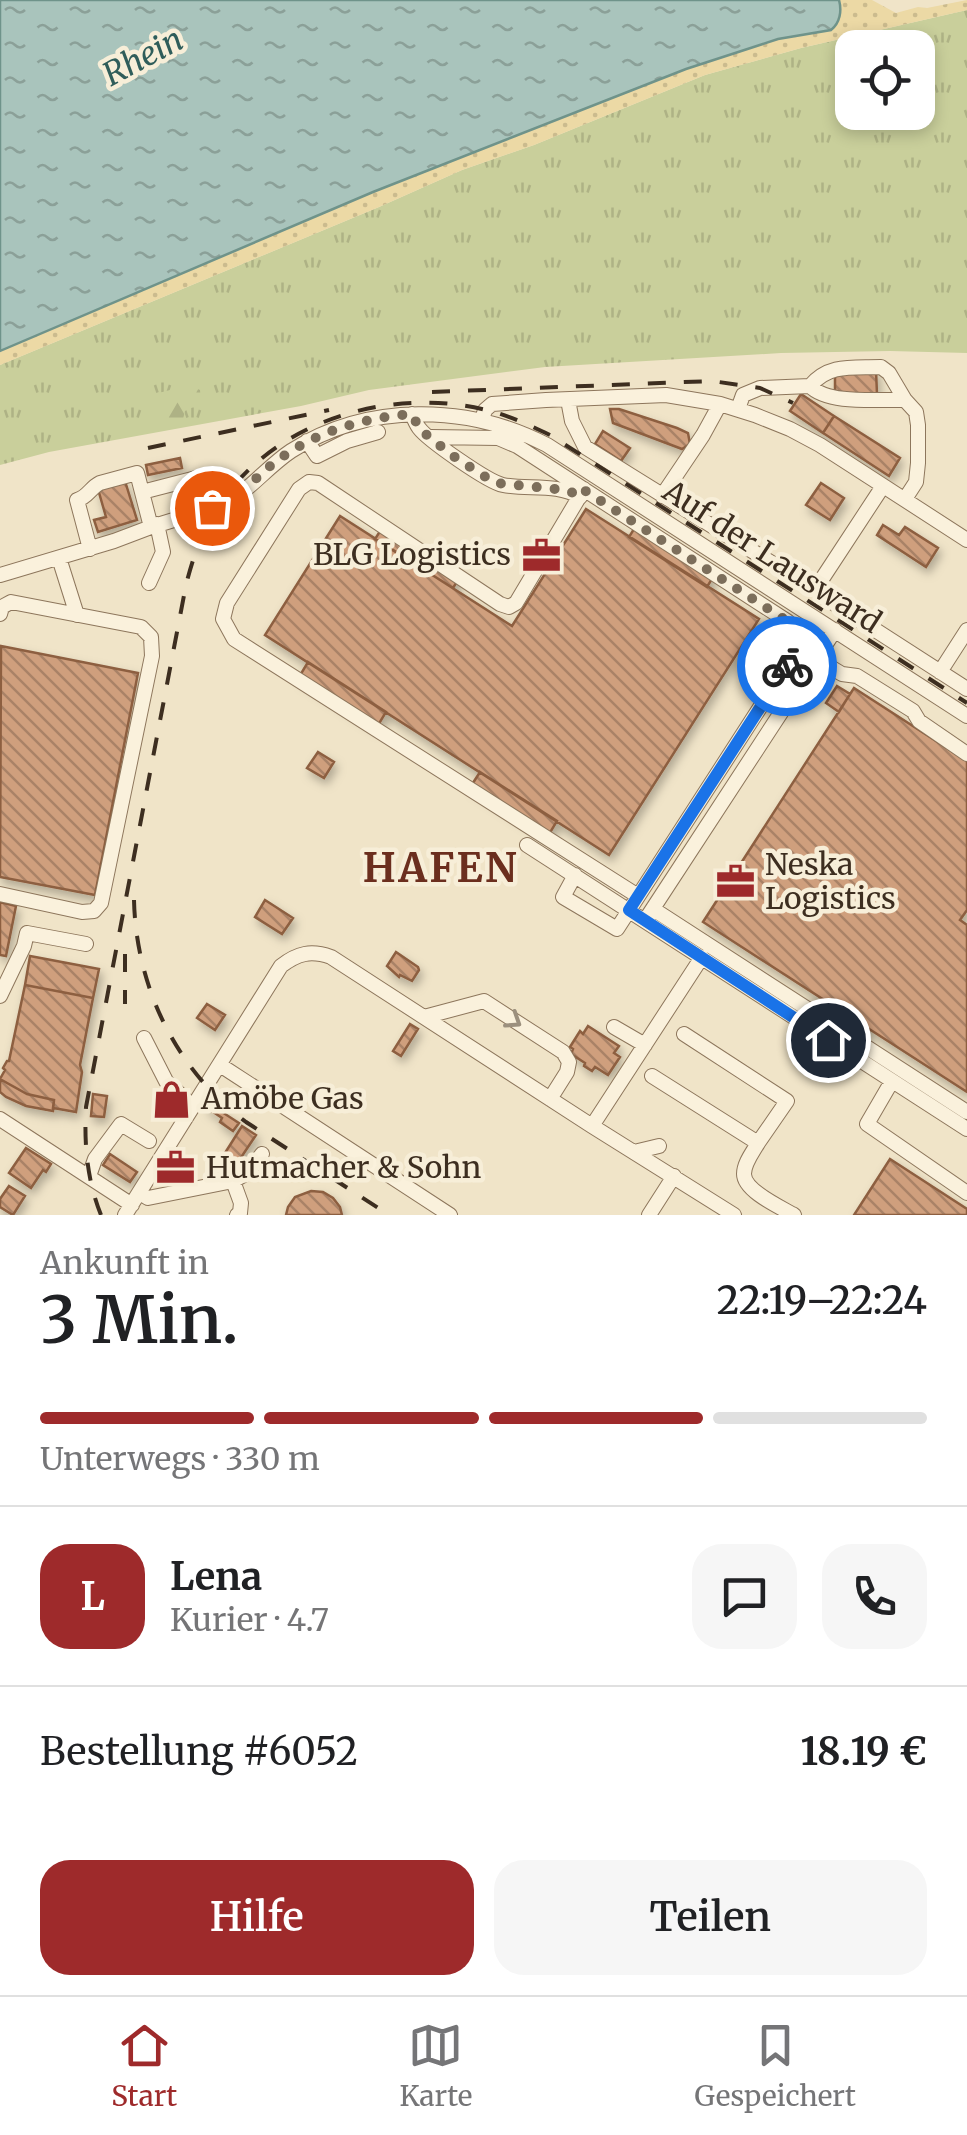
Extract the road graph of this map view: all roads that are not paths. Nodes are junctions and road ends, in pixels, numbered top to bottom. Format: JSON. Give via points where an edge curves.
{"nodes":[{"id":1,"x":810,"y":386,"type":"junction"},
{"id":2,"x":568,"y":400,"type":"junction"},
{"id":3,"x":905,"y":400,"type":"junction"},
{"id":4,"x":720,"y":404,"type":"junction"},
{"id":5,"x":738,"y":410,"type":"junction"},
{"id":6,"x":412,"y":414,"type":"junction"},
{"id":7,"x":482,"y":420,"type":"junction"},
{"id":8,"x":378,"y":432,"type":"dead end"},
{"id":9,"x":431,"y":437,"type":"junction"},
{"id":10,"x":307,"y":442,"type":"junction"},
{"id":11,"x":204,"y":476,"type":"dead end"},
{"id":12,"x":883,"y":486,"type":"junction"},
{"id":13,"x":142,"y":492,"type":"junction"},
{"id":14,"x":582,"y":493,"type":"junction"},
{"id":15,"x":662,"y":496,"type":"junction"},
{"id":16,"x":904,"y":500,"type":"junction"},
{"id":17,"x":154,"y":526,"type":"junction"},
{"id":18,"x":967,"y":540,"type":"edge"},
{"id":19,"x":90,"y":549,"type":"junction"},
{"id":20,"x":59,"y":558,"type":"junction"},
{"id":21,"x":0,"y":575,"type":"edge"},
{"id":22,"x":149,"y":584,"type":"dead end"},
{"id":23,"x":820,"y":585,"type":"junction"},
{"id":24,"x":0,"y":614,"type":"edge"},
{"id":25,"x":77,"y":615,"type":"junction"},
{"id":26,"x":835,"y":630,"type":"junction"},
{"id":27,"x":967,"y":630,"type":"edge"},
{"id":28,"x":817,"y":659,"type":"junction"},
{"id":29,"x":940,"y":672,"type":"junction"},
{"id":30,"x":967,"y":689,"type":"edge"},
{"id":31,"x":967,"y":716,"type":"edge"},
{"id":32,"x":967,"y":754,"type":"edge"},
{"id":33,"x":527,"y":845,"type":"dead end"},
{"id":34,"x":575,"y":876,"type":"junction"},
{"id":35,"x":0,"y":894,"type":"edge"},
{"id":36,"x":638,"y":896,"type":"junction"},
{"id":37,"x":629,"y":910,"type":"junction"},
{"id":38,"x":649,"y":915,"type":"junction"},
{"id":39,"x":86,"y":944,"type":"dead end"},
{"id":40,"x":702,"y":958,"type":"junction"},
{"id":41,"x":0,"y":996,"type":"edge"},
{"id":42,"x":424,"y":1017,"type":"junction"},
{"id":43,"x":614,"y":1027,"type":"dead end"},
{"id":44,"x":684,"y":1034,"type":"dead end"},
{"id":45,"x":144,"y":1038,"type":"dead end"},
{"id":46,"x":645,"y":1045,"type":"junction"},
{"id":47,"x":220,"y":1065,"type":"junction"},
{"id":48,"x":652,"y":1076,"type":"dead end"},
{"id":49,"x":892,"y":1081,"type":"junction"},
{"id":50,"x":550,"y":1098,"type":"junction"},
{"id":51,"x":193,"y":1107,"type":"junction"},
{"id":52,"x":967,"y":1112,"type":"edge"},
{"id":53,"x":0,"y":1119,"type":"edge"},
{"id":54,"x":592,"y":1126,"type":"junction"},
{"id":55,"x":967,"y":1129,"type":"edge"},
{"id":56,"x":149,"y":1141,"type":"dead end"},
{"id":57,"x":758,"y":1144,"type":"junction"},
{"id":58,"x":660,"y":1146,"type":"dead end"},
{"id":59,"x":634,"y":1152,"type":"junction"},
{"id":60,"x":262,"y":1154,"type":"dead end"},
{"id":61,"x":671,"y":1175,"type":"junction"},
{"id":62,"x":89,"y":1176,"type":"junction"},
{"id":63,"x":232,"y":1180,"type":"junction"},
{"id":64,"x":967,"y":1193,"type":"edge"},
{"id":65,"x":132,"y":1204,"type":"edge"},
{"id":66,"x":237,"y":1215,"type":"edge"},
{"id":67,"x":450,"y":1215,"type":"edge"},
{"id":68,"x":649,"y":1215,"type":"edge"},
{"id":69,"x":734,"y":1215,"type":"edge"},
{"id":70,"x":794,"y":1215,"type":"edge"}],
"edges":[{"from":1,"to":3,"type":"street","via":[[836,398]]},
{"from":1,"to":3,"type":"street","via":[[831,369],[881,367]]},
{"from":1,"to":5,"type":"street","via":[[748,392]]},
{"from":2,"to":4,"type":"street","via":[[666,395]]},
{"from":2,"to":7,"type":"street","via":[[492,404]]},
{"from":2,"to":15,"type":"street","via":[[585,447]]},
{"from":3,"to":16,"type":"street","via":[[916,412],[918,463]]},
{"from":4,"to":5,"type":"street"},
{"from":4,"to":15,"type":"street"},
{"from":5,"to":12,"type":"street","via":[[790,428]]},
{"from":6,"to":7,"type":"street","name":"Auf der Lausward"},
{"from":6,"to":9,"type":"street"},
{"from":6,"to":10,"type":"street","name":"Auf der Lausward","via":[[340,427]]},
{"from":7,"to":26,"type":"street","name":"Auf der Lausward","via":[[548,445]]},
{"from":8,"to":10,"type":"street","via":[[317,456]]},
{"from":9,"to":14,"type":"street","via":[[495,483]]},
{"from":9,"to":14,"type":"street","via":[[498,438]]},
{"from":10,"to":17,"type":"street","name":"Auf der Lausward","via":[[229,502]]},
{"from":11,"to":13,"type":"street"},
{"from":12,"to":16,"type":"street"},
{"from":12,"to":23,"type":"street"},
{"from":13,"to":17,"type":"street"},
{"from":13,"to":19,"type":"street","via":[[137,473],[100,483],[76,500]]},
{"from":14,"to":36,"type":"street","via":[[798,631],[792,658]]},
{"from":14,"to":36,"type":"street","via":[[509,606],[309,482],[227,603],[223,619],[234,639]]},
{"from":15,"to":23,"type":"street","via":[[806,585]]},
{"from":16,"to":18,"type":"street"},
{"from":17,"to":19,"type":"street","name":"Auf der Lausward"},
{"from":17,"to":22,"type":"street","via":[[163,552]]},
{"from":19,"to":20,"type":"street","name":"Auf der Lausward"},
{"from":20,"to":21,"type":"street","name":"Auf der Lausward"},
{"from":20,"to":25,"type":"street"},
{"from":23,"to":29,"type":"street","via":[[824,599]]},
{"from":24,"to":25,"type":"street","via":[[12,602]]},
{"from":25,"to":35,"type":"street","via":[[142,627],[151,637],[101,903],[94,912],[82,912]]},
{"from":26,"to":28,"type":"street"},
{"from":26,"to":31,"type":"street","name":"Auf der Lausward"},
{"from":27,"to":29,"type":"street"},
{"from":28,"to":32,"type":"street","via":[[913,711]]},
{"from":28,"to":38,"type":"street"},
{"from":29,"to":30,"type":"street"},
{"from":33,"to":34,"type":"street"},
{"from":34,"to":37,"type":"street"},
{"from":34,"to":37,"type":"street","via":[[563,896],[616,929]]},
{"from":36,"to":37,"type":"street"},
{"from":37,"to":38,"type":"street"},
{"from":38,"to":40,"type":"street"},
{"from":38,"to":52,"type":"street"},
{"from":39,"to":41,"type":"street","via":[[27,932]]},
{"from":40,"to":46,"type":"street"},
{"from":40,"to":49,"type":"street"},
{"from":42,"to":47,"type":"street","via":[[331,956],[306,953],[282,966]]},
{"from":42,"to":50,"type":"street"},
{"from":42,"to":50,"type":"street","one_way":true,"via":[[484,1001],[569,1062]]},
{"from":43,"to":46,"type":"street"},
{"from":44,"to":57,"type":"street","via":[[787,1101]]},
{"from":45,"to":51,"type":"street","via":[[166,1080]]},
{"from":46,"to":54,"type":"street"},
{"from":47,"to":51,"type":"street"},
{"from":47,"to":67,"type":"street"},
{"from":48,"to":57,"type":"street"},
{"from":49,"to":55,"type":"street"},
{"from":49,"to":64,"type":"street","via":[[867,1124]]},
{"from":50,"to":54,"type":"street"},
{"from":51,"to":65,"type":"street"},
{"from":53,"to":62,"type":"street"},
{"from":54,"to":59,"type":"street"},
{"from":56,"to":62,"type":"street","via":[[121,1124]]},
{"from":57,"to":70,"type":"street","via":[[743,1176],[748,1187]]},
{"from":58,"to":59,"type":"street"},
{"from":59,"to":61,"type":"street"},
{"from":60,"to":63,"type":"street","via":[[249,1172]]},
{"from":61,"to":68,"type":"street"},
{"from":61,"to":69,"type":"street"},
{"from":62,"to":65,"type":"street"},
{"from":63,"to":65,"type":"street"},
{"from":63,"to":66,"type":"street","via":[[241,1203]]}]}
